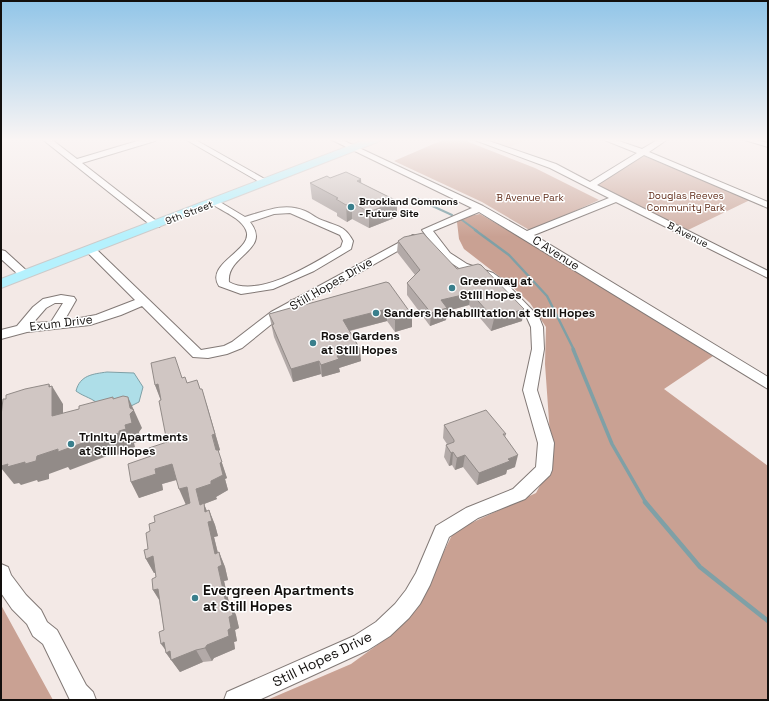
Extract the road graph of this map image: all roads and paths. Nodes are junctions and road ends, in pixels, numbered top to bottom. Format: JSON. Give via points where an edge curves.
{"nodes":[{"id":1,"x":89,"y":172,"type":"edge"},
{"id":2,"x":248,"y":172,"type":"edge"},
{"id":3,"x":292,"y":172,"type":"edge"},
{"id":4,"x":403,"y":172,"type":"edge"},
{"id":5,"x":564,"y":172,"type":"edge"},
{"id":6,"x":612,"y":172,"type":"edge"},
{"id":7,"x":689,"y":172,"type":"edge"},
{"id":8,"x":266,"y":182,"type":"junction"},
{"id":9,"x":591,"y":185,"type":"junction"},
{"id":10,"x":617,"y":198,"type":"junction"},
{"id":11,"x":215,"y":202,"type":"junction"},
{"id":12,"x":768,"y":205,"type":"edge"},
{"id":13,"x":480,"y":208,"type":"junction"},
{"id":14,"x":244,"y":221,"type":"junction"},
{"id":15,"x":156,"y":224,"type":"junction"},
{"id":16,"x":427,"y":230,"type":"junction"},
{"id":17,"x":526,"y":235,"type":"junction"},
{"id":18,"x":91,"y":250,"type":"junction"},
{"id":19,"x":1,"y":253,"type":"edge"},
{"id":20,"x":24,"y":274,"type":"junction"},
{"id":21,"x":768,"y":274,"type":"edge"},
{"id":22,"x":1,"y":284,"type":"edge"},
{"id":23,"x":142,"y":302,"type":"junction"},
{"id":24,"x":55,"y":326,"type":"junction"},
{"id":25,"x":22,"y":328,"type":"junction"},
{"id":26,"x":1,"y":335,"type":"edge"},
{"id":27,"x":768,"y":384,"type":"edge"},
{"id":28,"x":1,"y":573,"type":"edge"},
{"id":29,"x":85,"y":700,"type":"edge"},
{"id":30,"x":235,"y":700,"type":"edge"}],
"edges":[{"from":1,"to":15,"type":"street"},
{"from":2,"to":8,"type":"street"},
{"from":3,"to":8,"type":"main road","name":"9th Street"},
{"from":4,"to":13,"type":"street","name":"C Avenue"},
{"from":5,"to":9,"type":"street","name":"B Avenue"},
{"from":6,"to":9,"type":"street"},
{"from":7,"to":12,"type":"street"},
{"from":8,"to":11,"type":"main road","name":"9th Street"},
{"from":9,"to":10,"type":"street","name":"B Avenue"},
{"from":10,"to":17,"type":"street"},
{"from":10,"to":21,"type":"street","name":"B Avenue"},
{"from":11,"to":14,"type":"street"},
{"from":11,"to":15,"type":"main road","name":"9th Street"},
{"from":13,"to":16,"type":"street","name":"Still Hopes Drive"},
{"from":13,"to":17,"type":"street","name":"C Avenue"},
{"from":14,"to":14,"type":"street","via":[[251,230],[252,238],[248,246],[223,268],[220,277],[223,284],[233,289],[244,291],[281,282],[346,249],[348,241],[344,233],[336,228],[291,210],[273,211]]},
{"from":15,"to":18,"type":"main road","name":"9th Street"},
{"from":16,"to":23,"type":"street","name":"Still Hopes Drive","via":[[275,315],[237,346],[227,350],[198,354]]},
{"from":16,"to":30,"type":"street","name":"Still Hopes Drive","via":[[446,255],[463,266],[489,275],[533,317],[537,327],[538,349],[530,390],[546,443],[544,470],[519,494],[472,513],[442,532],[413,597],[383,629],[361,643]]},
{"from":17,"to":27,"type":"street","name":"C Avenue"},
{"from":18,"to":20,"type":"main road","name":"9th Street"},
{"from":18,"to":23,"type":"street","name":"Still Hopes Drive"},
{"from":19,"to":20,"type":"street"},
{"from":20,"to":22,"type":"main road","name":"9th Street"},
{"from":23,"to":24,"type":"street","name":"Exum Drive","via":[[104,317]]},
{"from":24,"to":25,"type":"street","name":"Exum Drive"},
{"from":24,"to":25,"type":"street","via":[[70,300],[48,300]]},
{"from":25,"to":26,"type":"street","name":"Exum Drive"},
{"from":28,"to":29,"type":"street","via":[[4,582],[19,602],[50,637],[78,693]]}]}
